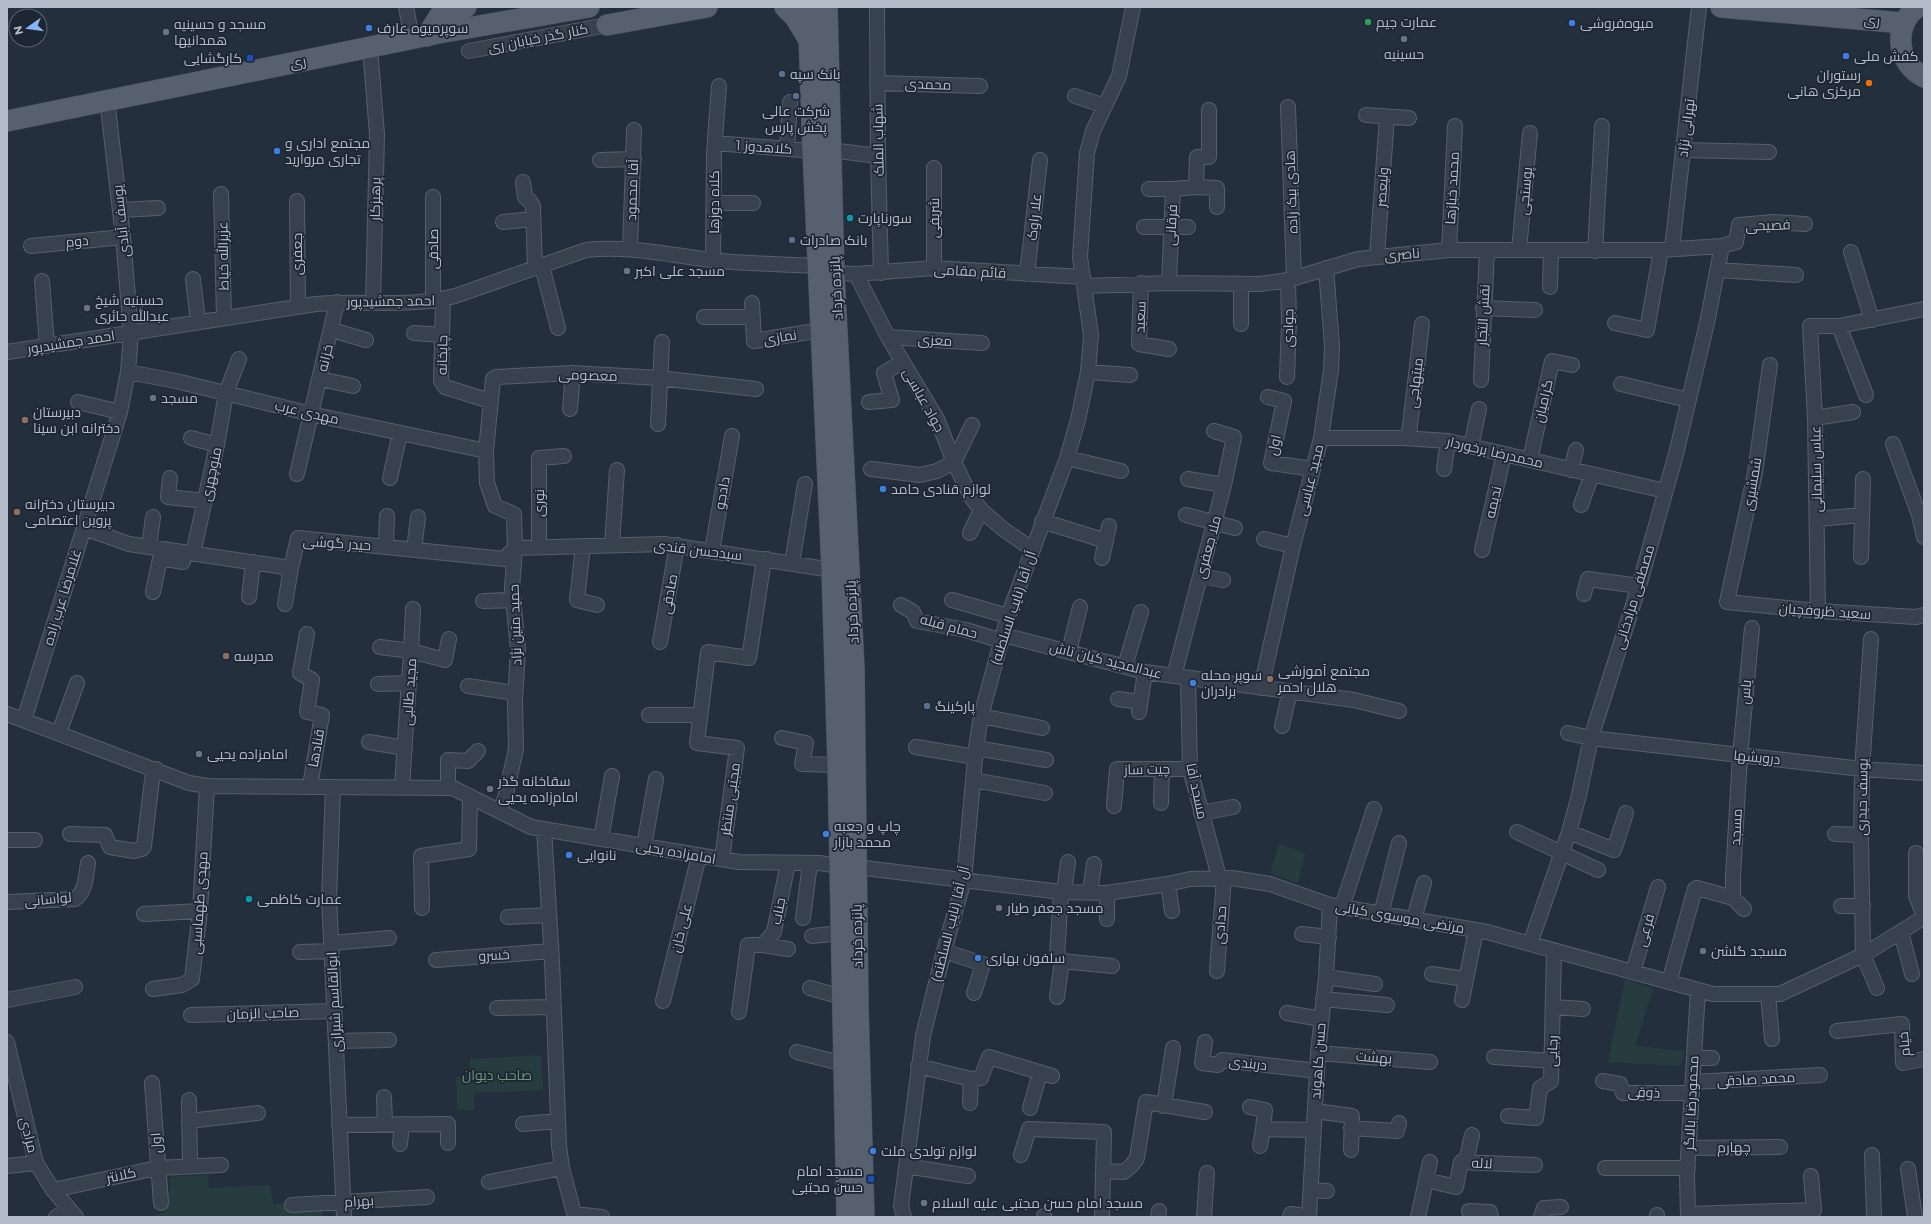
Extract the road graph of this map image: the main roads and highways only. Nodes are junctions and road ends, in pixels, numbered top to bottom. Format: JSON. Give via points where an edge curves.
{"nodes":[{"id":1,"x":466,"y":7,"type":"edge"},
{"id":2,"x":589,"y":7,"type":"edge"},
{"id":3,"x":707,"y":7,"type":"edge"},
{"id":4,"x":784,"y":7,"type":"edge"},
{"id":5,"x":808,"y":7,"type":"edge"},
{"id":6,"x":827,"y":7,"type":"edge"},
{"id":7,"x":840,"y":7,"type":"edge"},
{"id":8,"x":1721,"y":7,"type":"edge"},
{"id":9,"x":1917,"y":7,"type":"edge"},
{"id":10,"x":1810,"y":11,"type":"edge"},
{"id":11,"x":1901,"y":15,"type":"edge"},
{"id":12,"x":608,"y":26,"type":"road end"},
{"id":13,"x":426,"y":36,"type":"junction"},
{"id":14,"x":818,"y":39,"type":"junction"},
{"id":15,"x":1923,"y":79,"type":"edge"},
{"id":16,"x":7,"y":121,"type":"edge"},
{"id":17,"x":826,"y":270,"type":"junction"},
{"id":18,"x":844,"y":647,"type":"junction"},
{"id":19,"x":848,"y":867,"type":"junction"},
{"id":20,"x":852,"y":1098,"type":"junction"},
{"id":21,"x":847,"y":1217,"type":"edge"},
{"id":22,"x":864,"y":1217,"type":"edge"}],
"edges":[{"from":1,"to":13,"type":"main road","via":[[440,15]]},
{"from":2,"to":13,"type":"main road","name":"ری"},
{"from":3,"to":12,"type":"main road"},
{"from":4,"to":14,"type":"main road"},
{"from":5,"to":14,"type":"main road","name":"پانزده خرداد"},
{"from":6,"to":14,"type":"main road","name":"پانزده خرداد"},
{"from":7,"to":14,"type":"main road"},
{"from":8,"to":10,"type":"main road","name":"ری"},
{"from":9,"to":11,"type":"main road"},
{"from":10,"to":11,"type":"main road","name":"ری"},
{"from":11,"to":15,"type":"main road","via":[[1900,41],[1905,59]]},
{"from":13,"to":16,"type":"main road","name":"ری"},
{"from":14,"to":17,"type":"main road","name":"پانزده خرداد"},
{"from":17,"to":18,"type":"main road","name":"پانزده خرداد"},
{"from":17,"to":18,"type":"main road","name":"پانزده خرداد","via":[[821,330],[832,570]]},
{"from":18,"to":19,"type":"main road","name":"پانزده خرداد"},
{"from":18,"to":19,"type":"main road","name":"پانزده خرداد","via":[[838,765]]},
{"from":19,"to":20,"type":"main road","name":"پانزده خرداد"},
{"from":19,"to":20,"type":"main road","name":"پانزده خرداد","via":[[841,934],[842,997],[844,1064]]},
{"from":20,"to":21,"type":"main road","name":"پانزده خرداد"},
{"from":20,"to":22,"type":"main road","name":"پانزده خرداد"}]}
